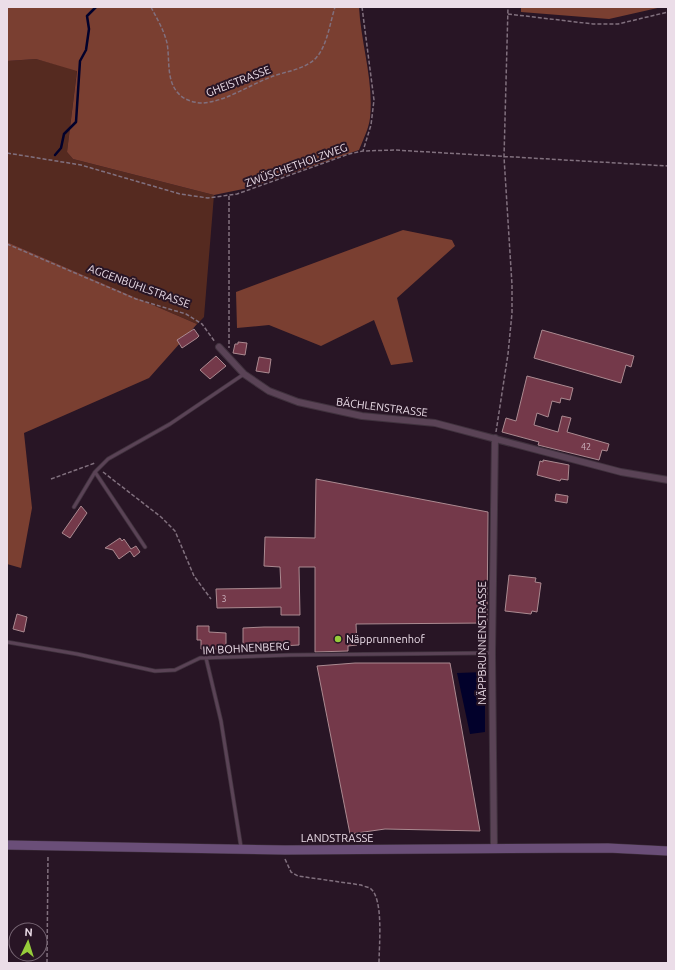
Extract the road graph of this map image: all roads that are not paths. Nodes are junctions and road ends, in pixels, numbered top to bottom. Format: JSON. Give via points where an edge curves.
{"nodes":[{"id":1,"x":219,"y":347,"type":"road end"},
{"id":2,"x":244,"y":374,"type":"junction"},
{"id":3,"x":495,"y":438,"type":"junction"},
{"id":4,"x":94,"y":472,"type":"junction"},
{"id":5,"x":668,"y":480,"type":"edge"},
{"id":6,"x":74,"y":507,"type":"dead end"},
{"id":7,"x":145,"y":547,"type":"dead end"},
{"id":8,"x":7,"y":642,"type":"edge"},
{"id":9,"x":492,"y":653,"type":"junction"},
{"id":10,"x":206,"y":658,"type":"junction"},
{"id":11,"x":7,"y":845,"type":"edge"},
{"id":12,"x":241,"y":849,"type":"junction"},
{"id":13,"x":494,"y":849,"type":"junction"},
{"id":14,"x":668,"y":851,"type":"edge"}],
"edges":[{"from":1,"to":2,"type":"street"},
{"from":2,"to":3,"type":"street","name":"BÄCHLENSTRASSE","via":[[269,391],[325,410],[435,423]]},
{"from":2,"to":4,"type":"lane","via":[[170,424],[108,459]]},
{"from":3,"to":5,"type":"street","name":"BÄCHLENSTRASSE","via":[[621,472]]},
{"from":3,"to":9,"type":"street","name":"NÄPPBRUNNENSTRASSE"},
{"from":4,"to":6,"type":"lane"},
{"from":4,"to":7,"type":"lane"},
{"from":8,"to":10,"type":"lane","name":"IM BOHNENBERG","via":[[155,671],[176,670],[192,661]]},
{"from":9,"to":10,"type":"lane","name":"IM BOHNENBERG"},
{"from":9,"to":13,"type":"street","name":"NÄPPBRUNNENSTRASSE"},
{"from":10,"to":12,"type":"lane","via":[[221,721]]},
{"from":11,"to":12,"type":"main road","name":"LANDSTRASSE"},
{"from":12,"to":13,"type":"main road","name":"LANDSTRASSE"},
{"from":13,"to":14,"type":"main road","name":"LANDSTRASSE","via":[[608,848]]}]}
